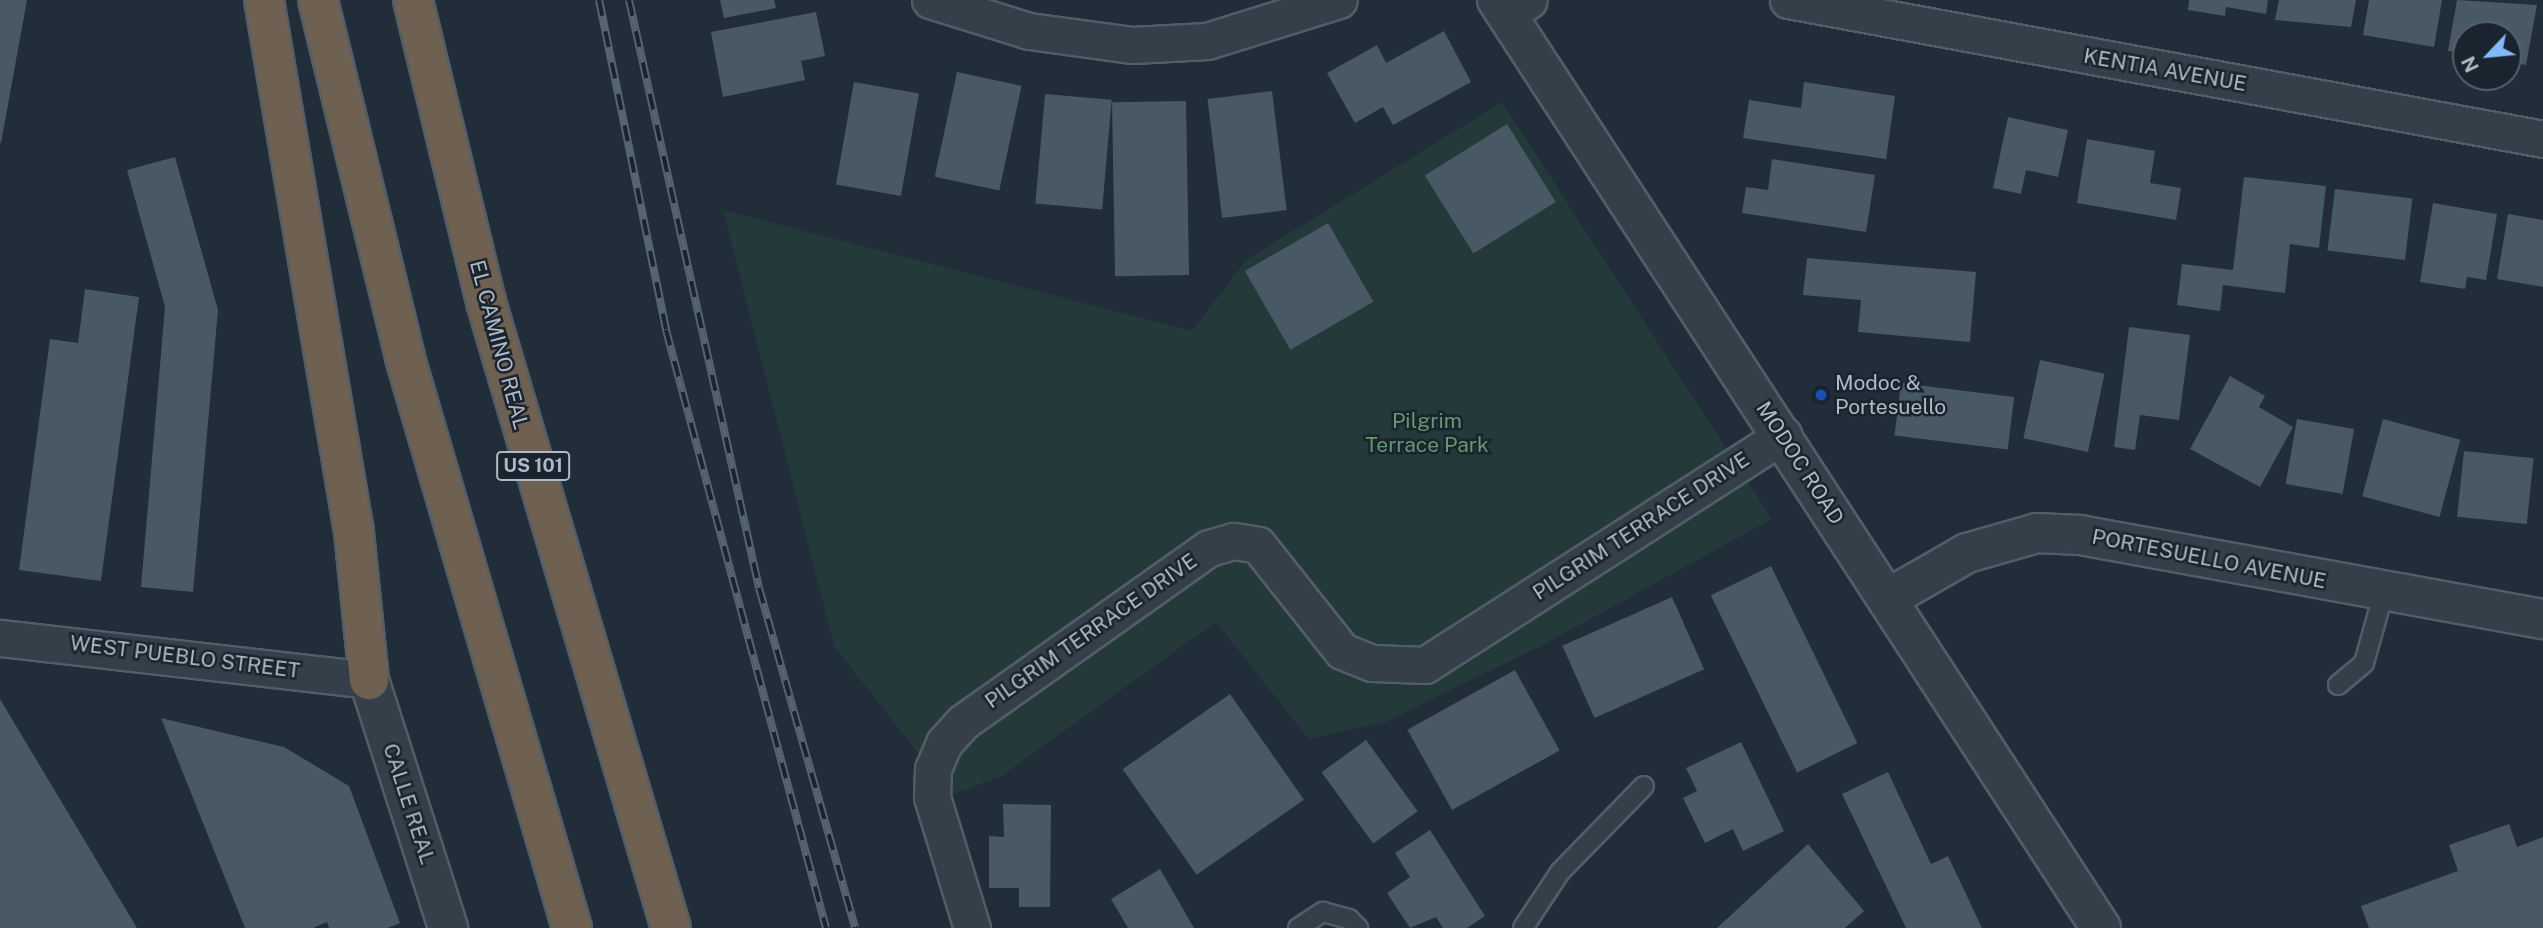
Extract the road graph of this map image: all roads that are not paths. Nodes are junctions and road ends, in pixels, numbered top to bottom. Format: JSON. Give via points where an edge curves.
{"nodes":[{"id":1,"x":264,"y":0,"type":"edge"},
{"id":2,"x":318,"y":0,"type":"edge"},
{"id":3,"x":413,"y":0,"type":"edge"},
{"id":4,"x":930,"y":0,"type":"edge"},
{"id":5,"x":1339,"y":0,"type":"edge"},
{"id":6,"x":1788,"y":0,"type":"edge"},
{"id":7,"x":1511,"y":5,"type":"edge"},
{"id":8,"x":2543,"y":139,"type":"edge"},
{"id":9,"x":1783,"y":435,"type":"junction"},
{"id":10,"x":2384,"y":592,"type":"junction"},
{"id":11,"x":1887,"y":599,"type":"junction"},
{"id":12,"x":2543,"y":619,"type":"edge"},
{"id":13,"x":0,"y":638,"type":"edge"},
{"id":14,"x":369,"y":680,"type":"junction"},
{"id":15,"x":2338,"y":685,"type":"dead end"},
{"id":16,"x":1644,"y":786,"type":"dead end"},
{"id":17,"x":448,"y":928,"type":"edge"},
{"id":18,"x":572,"y":928,"type":"edge"},
{"id":19,"x":671,"y":928,"type":"edge"},
{"id":20,"x":972,"y":928,"type":"edge"},
{"id":21,"x":1298,"y":928,"type":"edge"},
{"id":22,"x":1359,"y":928,"type":"edge"},
{"id":23,"x":1523,"y":928,"type":"edge"},
{"id":24,"x":2101,"y":928,"type":"edge"}],
"edges":[{"from":1,"to":14,"type":"highway","via":[[354,532]]},
{"from":2,"to":18,"type":"highway","via":[[405,358]]},
{"from":3,"to":19,"type":"highway","name":"EL CAMINO REAL","number":"US 101","via":[[486,302]]},
{"from":4,"to":5,"type":"street","via":[[1029,31],[1133,45],[1207,41]]},
{"from":6,"to":8,"type":"street","name":"KENTIA AVENUE"},
{"from":7,"to":9,"type":"street","name":"MODOC ROAD"},
{"from":9,"to":11,"type":"street","name":"MODOC ROAD"},
{"from":9,"to":20,"type":"street","name":"PILGRIM TERRACE DRIVE","via":[[1425,665],[1372,663],[1342,651],[1258,545],[1234,541],[1209,548],[963,722],[944,743],[933,769],[932,797]]},
{"from":10,"to":11,"type":"street","name":"PORTESUELLO AVENUE","via":[[2080,535],[2036,533],[1967,553]]},
{"from":10,"to":12,"type":"street","name":"PORTESUELLO AVENUE"},
{"from":10,"to":15,"type":"lane","via":[[2364,663]]},
{"from":11,"to":24,"type":"street","name":"MODOC ROAD"},
{"from":13,"to":14,"type":"street","name":"WEST PUEBLO STREET","via":[[81,643]]},
{"from":14,"to":17,"type":"street","name":"CALLE REAL"},
{"from":16,"to":23,"type":"lane","via":[[1560,872]]},
{"from":21,"to":22,"type":"lane","via":[[1323,912],[1349,919]]}]}
